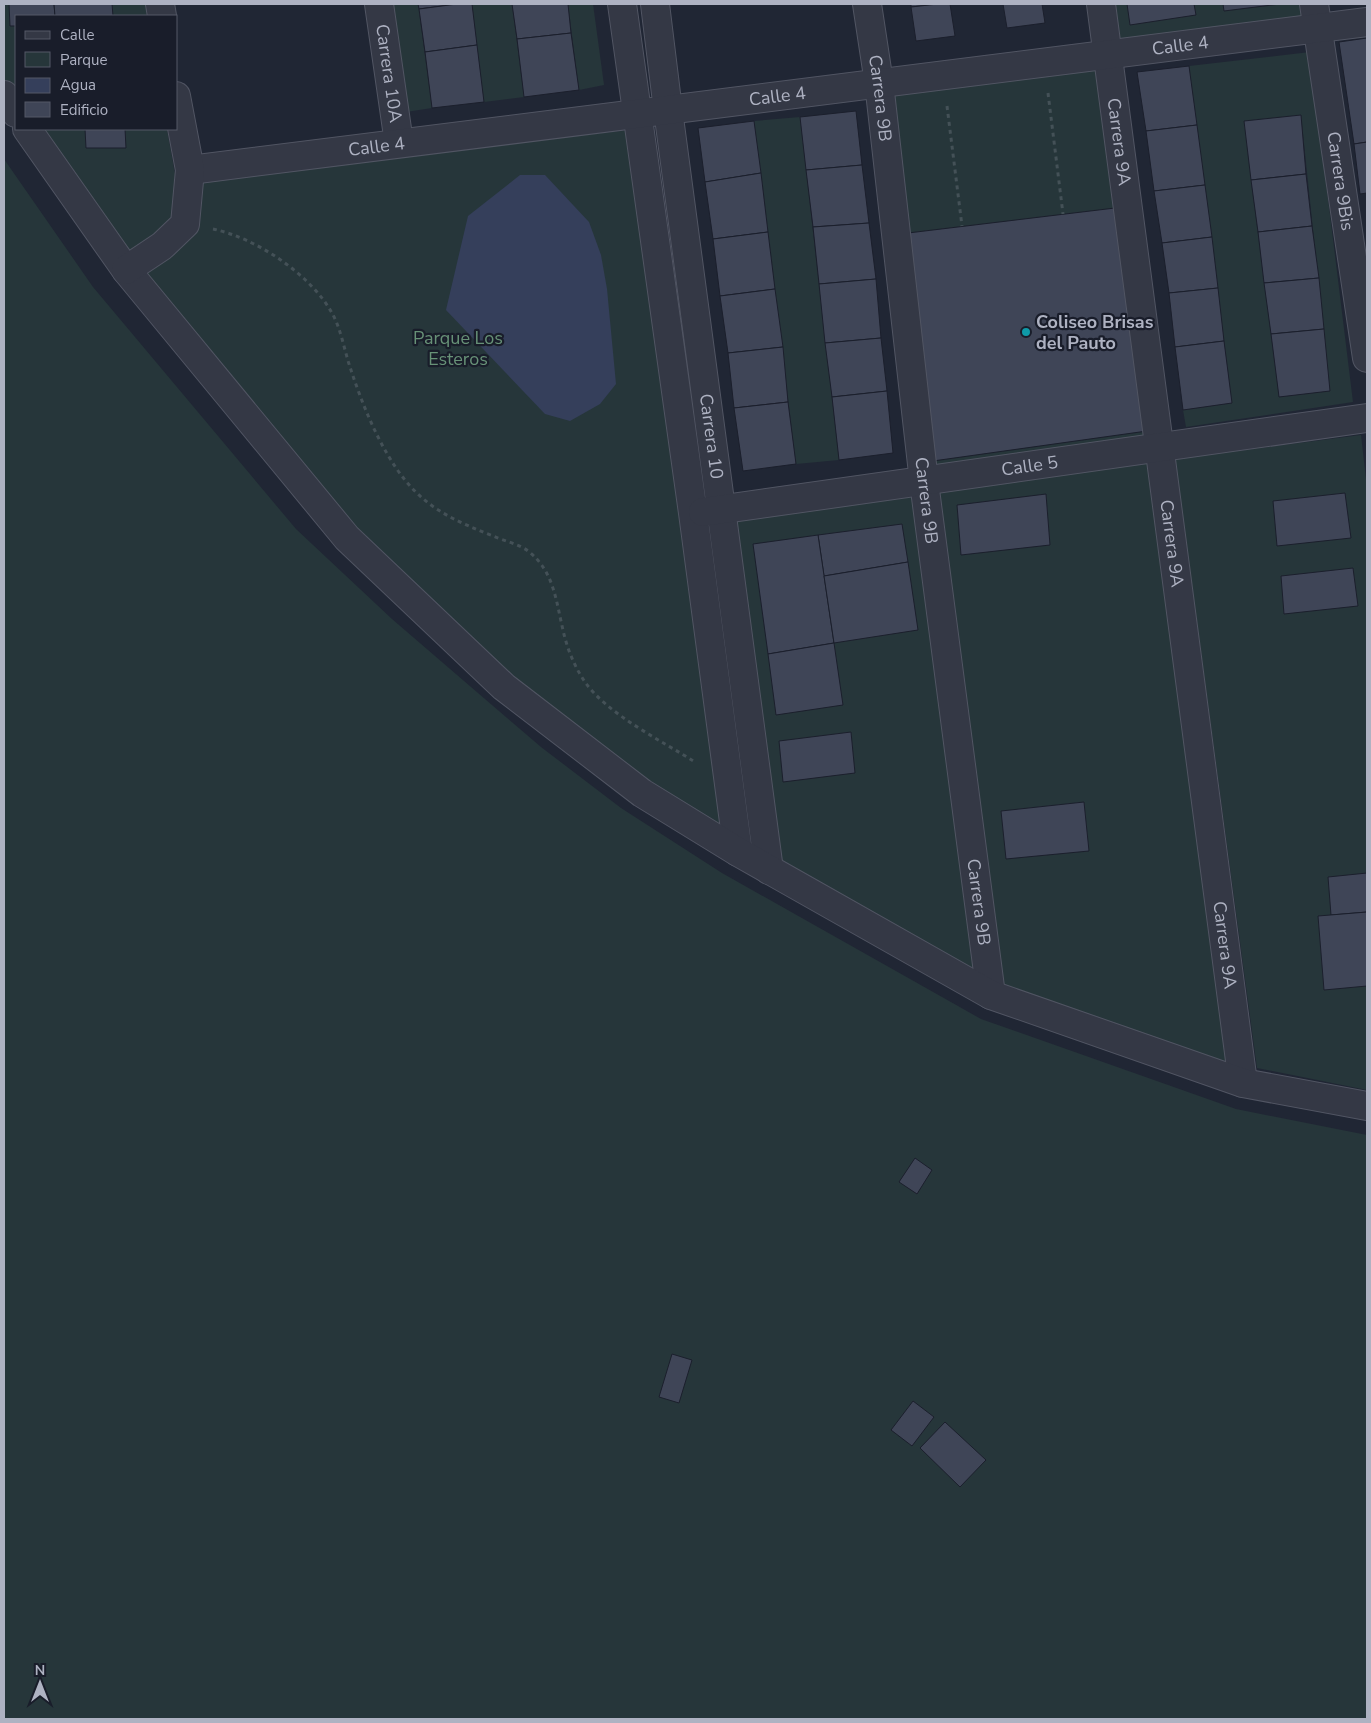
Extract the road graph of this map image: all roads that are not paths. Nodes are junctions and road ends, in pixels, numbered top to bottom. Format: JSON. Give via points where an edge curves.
{"nodes":[{"id":1,"x":379,"y":4,"type":"edge"},
{"id":2,"x":622,"y":4,"type":"edge"},
{"id":3,"x":655,"y":4,"type":"edge"},
{"id":4,"x":867,"y":4,"type":"edge"},
{"id":5,"x":1101,"y":4,"type":"edge"},
{"id":6,"x":1316,"y":16,"type":"edge"},
{"id":7,"x":1367,"y":22,"type":"edge"},
{"id":8,"x":1107,"y":54,"type":"junction"},
{"id":9,"x":879,"y":83,"type":"junction"},
{"id":10,"x":4,"y":96,"type":"edge"},
{"id":11,"x":178,"y":107,"type":"edge"},
{"id":12,"x":668,"y":110,"type":"junction"},
{"id":13,"x":15,"y":112,"type":"edge"},
{"id":14,"x":637,"y":114,"type":"junction"},
{"id":15,"x":28,"y":130,"type":"edge"},
{"id":16,"x":399,"y":143,"type":"junction"},
{"id":17,"x":190,"y":170,"type":"junction"},
{"id":18,"x":126,"y":270,"type":"junction"},
{"id":19,"x":1367,"y":358,"type":"edge"},
{"id":20,"x":1367,"y":418,"type":"edge"},
{"id":21,"x":1160,"y":448,"type":"junction"},
{"id":22,"x":924,"y":482,"type":"junction"},
{"id":23,"x":721,"y":509,"type":"junction"},
{"id":24,"x":693,"y":514,"type":"junction"},
{"id":25,"x":738,"y":852,"type":"junction"},
{"id":26,"x":769,"y":870,"type":"junction"},
{"id":27,"x":991,"y":996,"type":"junction"},
{"id":28,"x":1243,"y":1083,"type":"junction"},
{"id":29,"x":1367,"y":1106,"type":"edge"}],
"edges":[{"from":1,"to":16,"type":"street","name":"Carrera 10A"},
{"from":2,"to":14,"type":"street","name":"Carrera 10"},
{"from":3,"to":12,"type":"street","name":"Carrera 10"},
{"from":4,"to":9,"type":"street","name":"Carrera 9B"},
{"from":5,"to":8,"type":"street","name":"Carrera 9A"},
{"from":6,"to":7,"type":"street","name":"Calle 4"},
{"from":6,"to":8,"type":"street","name":"Calle 4"},
{"from":6,"to":19,"type":"street","name":"Carrera 9Bis"},
{"from":8,"to":9,"type":"street","name":"Calle 4"},
{"from":8,"to":21,"type":"street","name":"Carrera 9A"},
{"from":9,"to":12,"type":"street","name":"Calle 4"},
{"from":9,"to":22,"type":"street","name":"Carrera 9B"},
{"from":10,"to":13,"type":"street"},
{"from":11,"to":17,"type":"street"},
{"from":12,"to":14,"type":"street","name":"Calle 4"},
{"from":12,"to":23,"type":"street","name":"Carrera 10"},
{"from":14,"to":16,"type":"street","name":"Calle 4"},
{"from":14,"to":24,"type":"street","name":"Carrera 10"},
{"from":15,"to":18,"type":"street"},
{"from":16,"to":17,"type":"street","name":"Calle 4"},
{"from":17,"to":18,"type":"street","via":[[185,224],[162,246]]},
{"from":18,"to":25,"type":"street","via":[[347,538],[504,686],[642,793]]},
{"from":20,"to":21,"type":"street","name":"Calle 5"},
{"from":21,"to":22,"type":"street","name":"Calle 5"},
{"from":21,"to":28,"type":"street","name":"Carrera 9A"},
{"from":22,"to":23,"type":"street","name":"Calle 5"},
{"from":22,"to":27,"type":"street","name":"Carrera 9B"},
{"from":23,"to":24,"type":"street","name":"Calle 5"},
{"from":23,"to":26,"type":"street","name":"Carrera 10"},
{"from":24,"to":25,"type":"street","name":"Carrera 10"},
{"from":25,"to":26,"type":"street"},
{"from":26,"to":27,"type":"street"},
{"from":27,"to":28,"type":"street"},
{"from":28,"to":29,"type":"street"}]}
